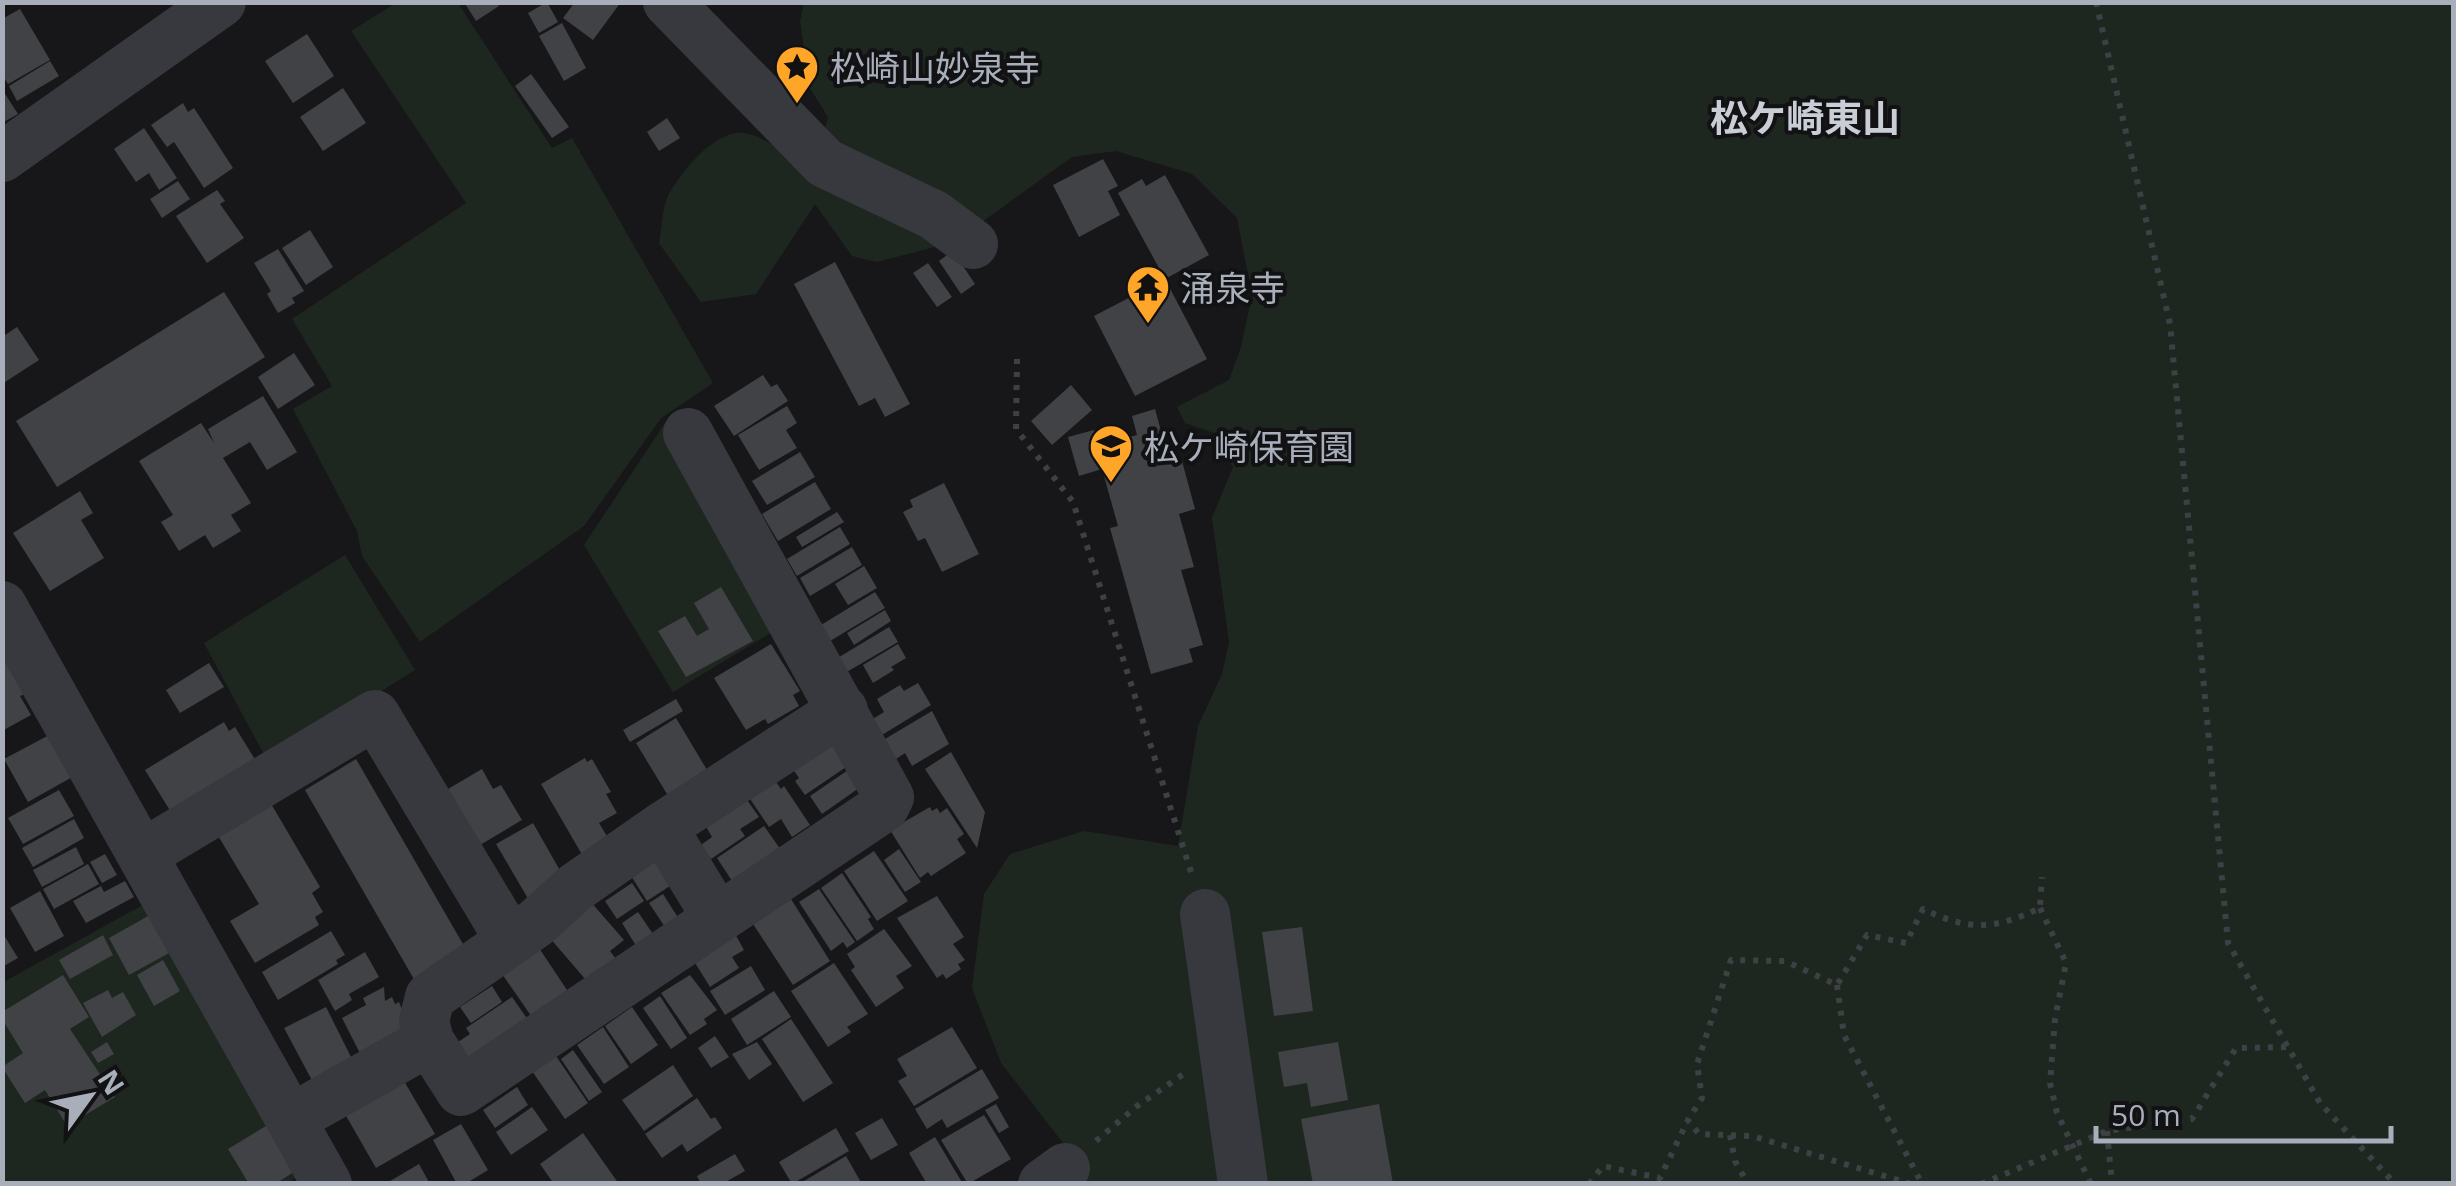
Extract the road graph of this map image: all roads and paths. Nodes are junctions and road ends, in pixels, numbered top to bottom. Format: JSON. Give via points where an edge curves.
{"nodes":[{"id":1,"x":221,"y":2,"type":"edge"},
{"id":2,"x":668,"y":2,"type":"edge"},
{"id":3,"x":2096,"y":2,"type":"edge"},
{"id":4,"x":2,"y":158,"type":"edge"},
{"id":5,"x":973,"y":244,"type":"dead end"},
{"id":6,"x":1017,"y":359,"type":"dead end"},
{"id":7,"x":710,"y":451,"type":"dead end"},
{"id":8,"x":2,"y":606,"type":"edge"},
{"id":9,"x":843,"y":710,"type":"junction"},
{"id":10,"x":662,"y":827,"type":"junction"},
{"id":11,"x":142,"y":854,"type":"junction"},
{"id":12,"x":2042,"y":877,"type":"dead end"},
{"id":13,"x":2040,"y":908,"type":"junction"},
{"id":14,"x":1205,"y":914,"type":"joint"},
{"id":15,"x":717,"y":917,"type":"junction"},
{"id":16,"x":510,"y":940,"type":"junction"},
{"id":17,"x":1837,"y":985,"type":"junction"},
{"id":18,"x":429,"y":1041,"type":"junction"},
{"id":19,"x":1224,"y":1047,"type":"junction"},
{"id":20,"x":2288,"y":1047,"type":"junction"},
{"id":21,"x":291,"y":1119,"type":"junction"},
{"id":22,"x":1688,"y":1120,"type":"junction"},
{"id":23,"x":2107,"y":1131,"type":"junction"},
{"id":24,"x":1730,"y":1135,"type":"junction"},
{"id":25,"x":2070,"y":1146,"type":"junction"},
{"id":26,"x":1054,"y":1176,"type":"edge"},
{"id":27,"x":327,"y":1184,"type":"edge"},
{"id":28,"x":1243,"y":1184,"type":"edge"},
{"id":29,"x":1589,"y":1184,"type":"edge"},
{"id":30,"x":1748,"y":1184,"type":"edge"},
{"id":31,"x":1911,"y":1184,"type":"edge"},
{"id":32,"x":1922,"y":1184,"type":"edge"},
{"id":33,"x":1981,"y":1184,"type":"edge"},
{"id":34,"x":2091,"y":1184,"type":"edge"},
{"id":35,"x":2112,"y":1184,"type":"edge"},
{"id":36,"x":2395,"y":1184,"type":"edge"}],
"edges":[{"from":1,"to":4,"type":"street"},
{"from":2,"to":5,"type":"street","via":[[826,162],[934,215]]},
{"from":3,"to":20,"type":"path","via":[[2170,324],[2228,943]]},
{"from":6,"to":14,"type":"path","via":[[1016,429],[1073,502]]},
{"from":7,"to":9,"type":"street"},
{"from":8,"to":11,"type":"street"},
{"from":9,"to":10,"type":"street"},
{"from":9,"to":15,"type":"street","via":[[904,786],[884,807]]},
{"from":10,"to":15,"type":"street"},
{"from":10,"to":16,"type":"street"},
{"from":11,"to":16,"type":"street","via":[[375,715]]},
{"from":11,"to":21,"type":"street"},
{"from":12,"to":13,"type":"path"},
{"from":13,"to":17,"type":"path","via":[[2008,924],[1956,925],[1923,909],[1906,943],[1867,935]]},
{"from":13,"to":25,"type":"path","via":[[2066,963],[2050,1082]]},
{"from":14,"to":19,"type":"street"},
{"from":15,"to":18,"type":"street","via":[[462,1091]]},
{"from":16,"to":18,"type":"street","via":[[430,997],[424,1021]]},
{"from":17,"to":22,"type":"path","via":[[1785,961],[1731,960],[1696,1064],[1702,1098]]},
{"from":17,"to":32,"type":"path","via":[[1844,1035]]},
{"from":18,"to":21,"type":"street"},
{"from":19,"to":26,"type":"path","via":[[1137,1106]]},
{"from":19,"to":28,"type":"street"},
{"from":20,"to":23,"type":"path","via":[[2236,1048],[2192,1119]]},
{"from":20,"to":36,"type":"path","via":[[2320,1102]]},
{"from":21,"to":27,"type":"street"},
{"from":22,"to":24,"type":"path","via":[[1699,1134]]},
{"from":22,"to":29,"type":"path","via":[[1660,1178],[1602,1166]]},
{"from":23,"to":25,"type":"path"},
{"from":23,"to":35,"type":"path"},
{"from":24,"to":30,"type":"path","via":[[1734,1161]]},
{"from":24,"to":31,"type":"path"},
{"from":25,"to":33,"type":"path"},
{"from":25,"to":34,"type":"path"}]}
